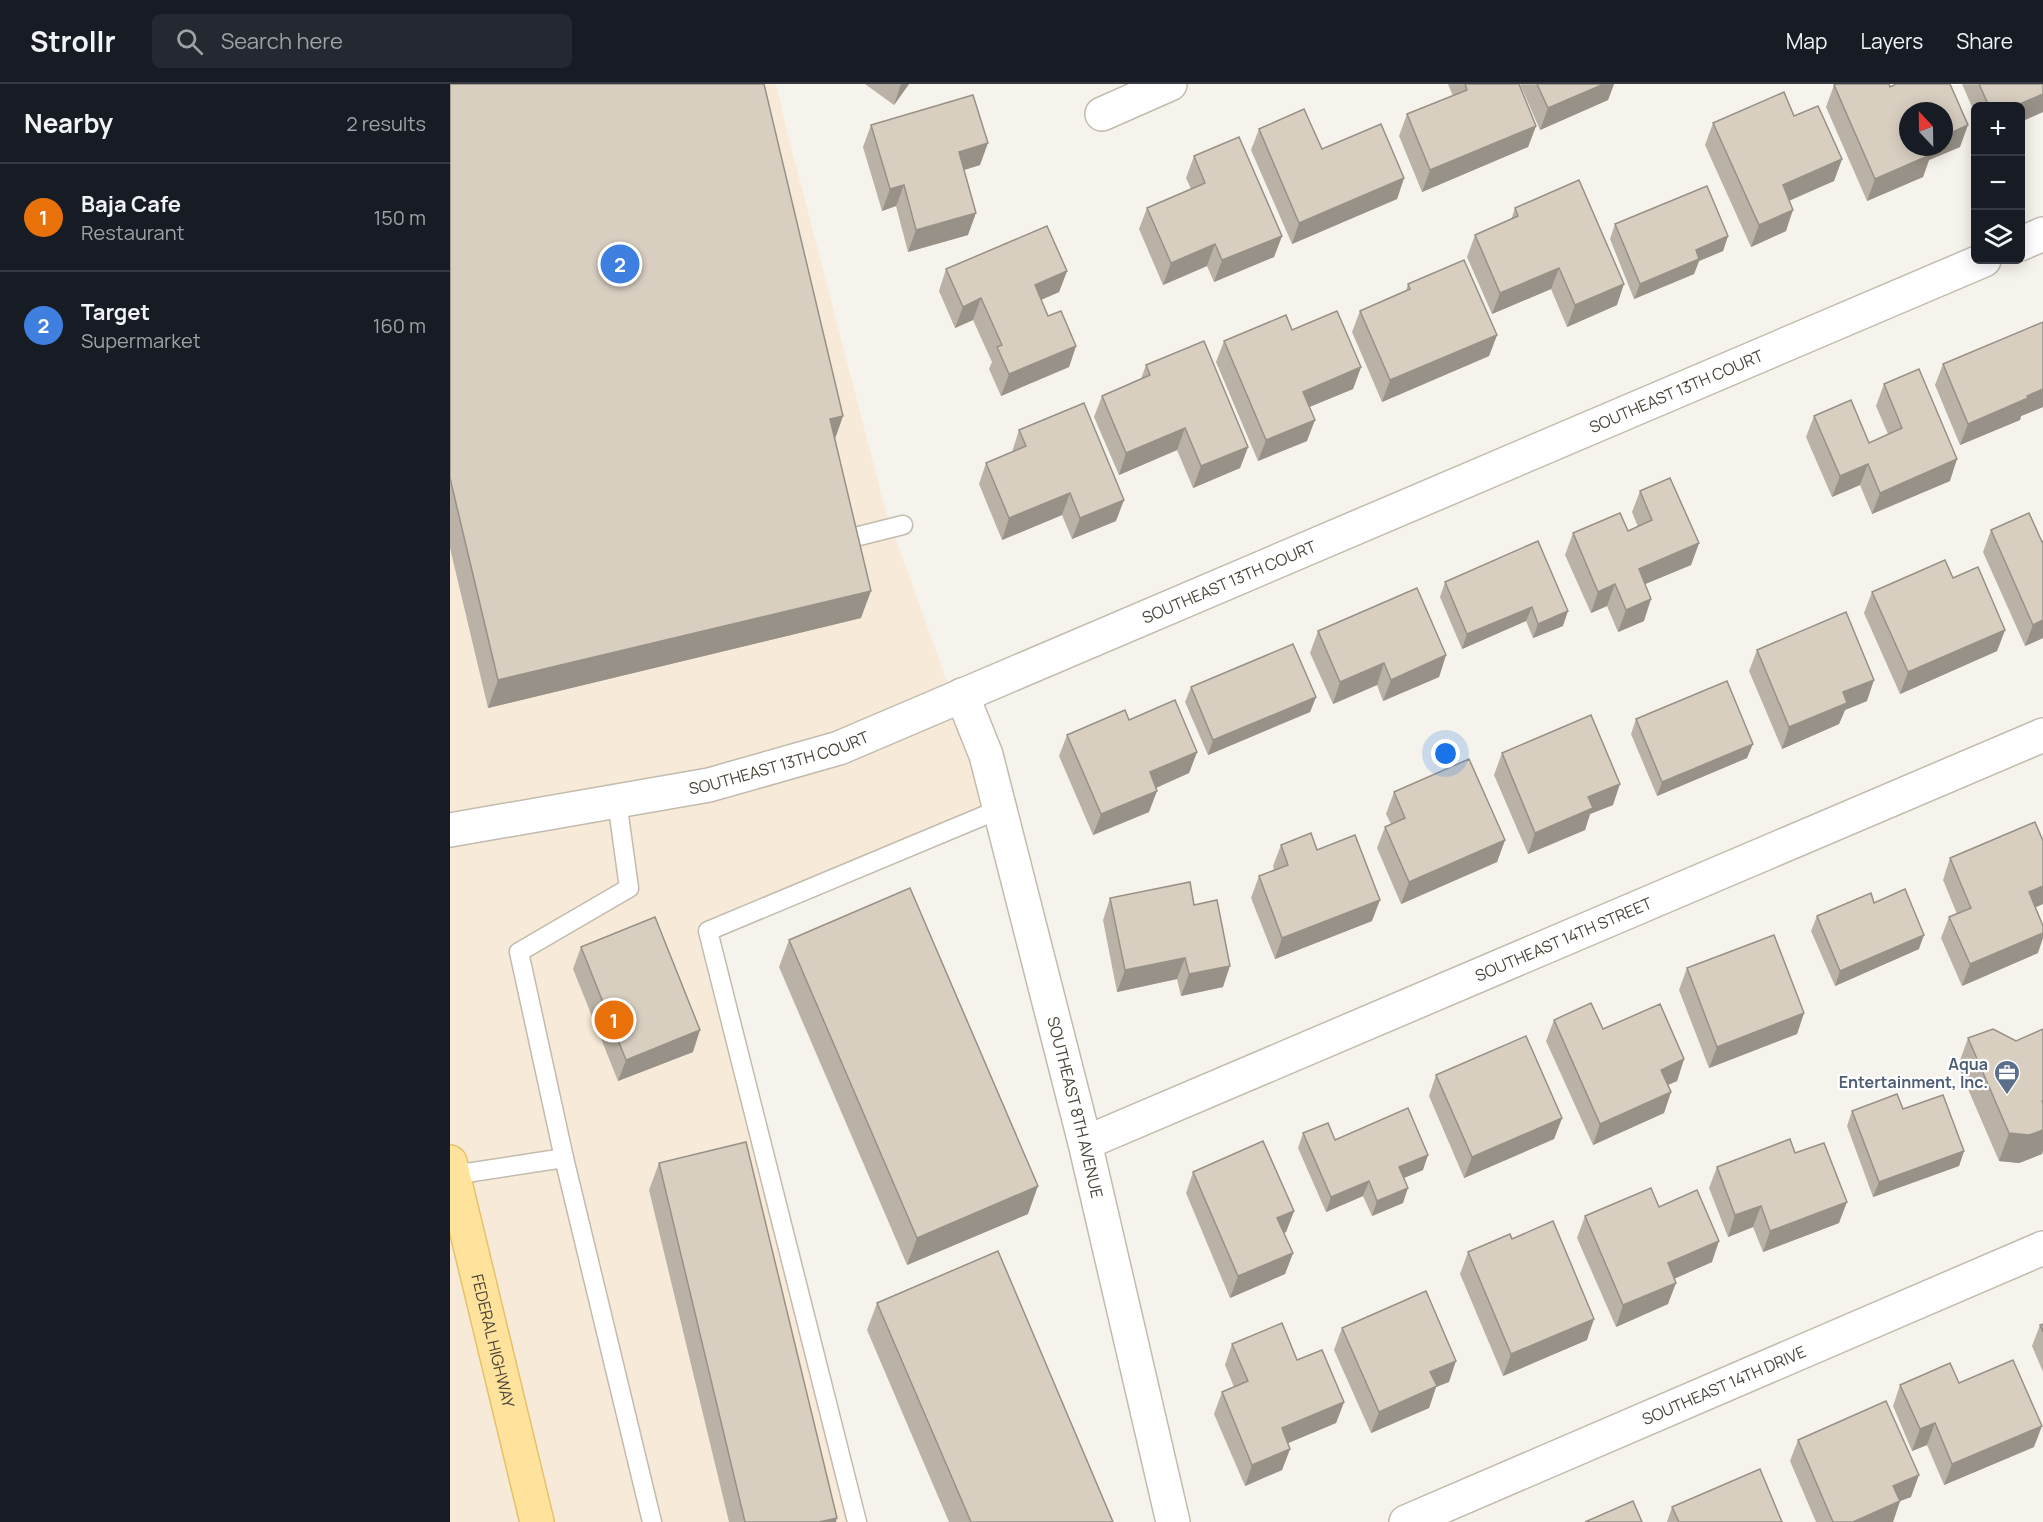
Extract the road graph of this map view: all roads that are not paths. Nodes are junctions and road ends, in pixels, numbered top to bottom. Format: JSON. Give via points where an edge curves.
{"nodes":[{"id":1,"x":1170,"y":84,"type":"edge"},
{"id":2,"x":1102,"y":114,"type":"dead end"},
{"id":3,"x":2043,"y":234,"type":"edge"},
{"id":4,"x":2025,"y":242,"type":"edge"},
{"id":5,"x":1975,"y":264,"type":"edge"},
{"id":6,"x":903,"y":525,"type":"dead end"},
{"id":7,"x":843,"y":540,"type":"edge"},
{"id":8,"x":962,"y":695,"type":"junction"},
{"id":9,"x":2043,"y":735,"type":"edge"},
{"id":10,"x":617,"y":801,"type":"junction"},
{"id":11,"x":1000,"y":809,"type":"junction"},
{"id":12,"x":450,"y":830,"type":"edge"},
{"id":13,"x":1085,"y":1143,"type":"junction"},
{"id":14,"x":564,"y":1158,"type":"junction"},
{"id":15,"x":452,"y":1168,"type":"edge"},
{"id":16,"x":2043,"y":1248,"type":"edge"},
{"id":17,"x":537,"y":1522,"type":"edge"},
{"id":18,"x":652,"y":1522,"type":"edge"},
{"id":19,"x":857,"y":1522,"type":"edge"},
{"id":20,"x":1173,"y":1522,"type":"edge"},
{"id":21,"x":1406,"y":1522,"type":"edge"}],
"edges":[{"from":1,"to":2,"type":"street"},
{"from":3,"to":4,"type":"street"},
{"from":5,"to":8,"type":"street","name":"SOUTHEAST 13TH COURT"},
{"from":6,"to":7,"type":"lane"},
{"from":8,"to":10,"type":"street","name":"SOUTHEAST 13TH COURT","via":[[839,748],[709,785]]},
{"from":8,"to":11,"type":"street","name":"SOUTHEAST 8TH AVENUE","via":[[986,754]]},
{"from":9,"to":13,"type":"street","name":"SOUTHEAST 14TH STREET"},
{"from":10,"to":12,"type":"street","name":"SOUTHEAST 13TH COURT"},
{"from":10,"to":14,"type":"lane","via":[[629,888],[519,952]]},
{"from":11,"to":13,"type":"street","name":"SOUTHEAST 8TH AVENUE"},
{"from":11,"to":19,"type":"lane","via":[[708,931]]},
{"from":13,"to":20,"type":"street","name":"SOUTHEAST 8TH AVENUE"},
{"from":14,"to":15,"type":"lane"},
{"from":14,"to":18,"type":"lane"},
{"from":15,"to":17,"type":"main road","name":"FEDERAL HIGHWAY"},
{"from":16,"to":21,"type":"street","name":"SOUTHEAST 14TH DRIVE"}]}
